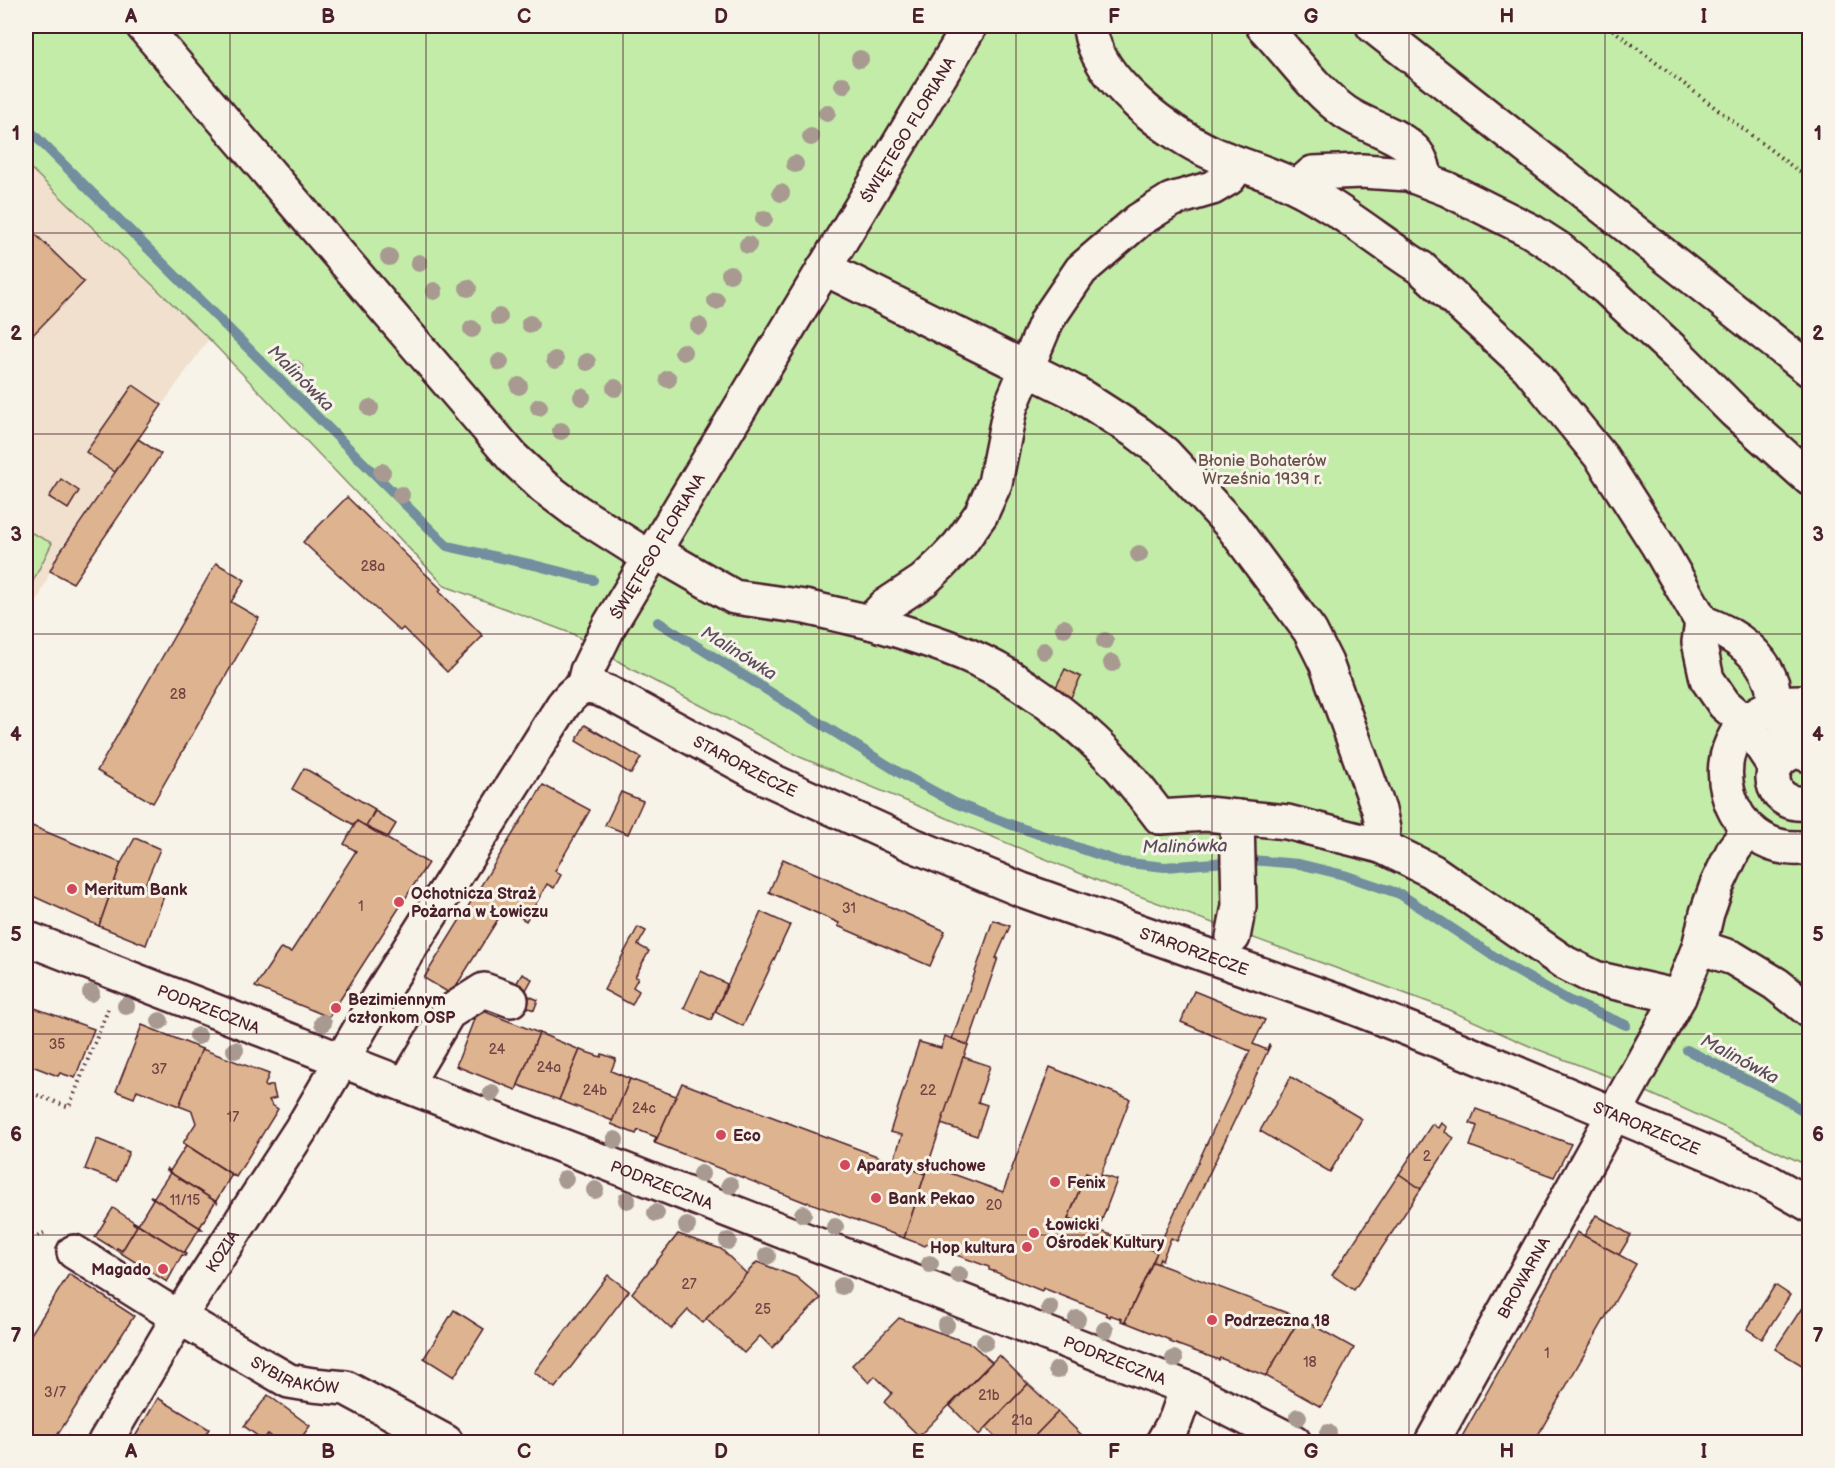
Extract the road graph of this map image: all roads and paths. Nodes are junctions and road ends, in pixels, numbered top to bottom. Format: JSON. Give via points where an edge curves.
{"nodes":[{"id":1,"x":143,"y":26,"type":"edge"},
{"id":2,"x":970,"y":26,"type":"edge"},
{"id":3,"x":1263,"y":26,"type":"edge"},
{"id":4,"x":1373,"y":26,"type":"edge"},
{"id":5,"x":1608,"y":26,"type":"edge"},
{"id":6,"x":1093,"y":27,"type":"edge"},
{"id":7,"x":1239,"y":164,"type":"junction"},
{"id":8,"x":1424,"y":179,"type":"junction"},
{"id":9,"x":1809,"y":180,"type":"edge"},
{"id":10,"x":1297,"y":188,"type":"junction"},
{"id":11,"x":825,"y":268,"type":"junction"},
{"id":12,"x":1027,"y":369,"type":"junction"},
{"id":13,"x":1809,"y":370,"type":"edge"},
{"id":14,"x":1809,"y":479,"type":"edge"},
{"id":15,"x":647,"y":564,"type":"junction"},
{"id":16,"x":870,"y":622,"type":"junction"},
{"id":17,"x":1702,"y":622,"type":"junction"},
{"id":18,"x":583,"y":687,"type":"junction"},
{"id":19,"x":1809,"y":702,"type":"edge"},
{"id":20,"x":1774,"y":705,"type":"junction"},
{"id":21,"x":1746,"y":723,"type":"junction"},
{"id":22,"x":1807,"y":756,"type":"edge"},
{"id":23,"x":1775,"y":767,"type":"junction"},
{"id":24,"x":1809,"y":802,"type":"edge"},
{"id":25,"x":1749,"y":830,"type":"junction"},
{"id":26,"x":1238,"y":846,"type":"junction"},
{"id":27,"x":1381,"y":846,"type":"junction"},
{"id":28,"x":1809,"y":847,"type":"edge"},
{"id":29,"x":1233,"y":937,"type":"dead end"},
{"id":30,"x":26,"y":938,"type":"edge"},
{"id":31,"x":1699,"y":947,"type":"junction"},
{"id":32,"x":121,"y":976,"type":"junction"},
{"id":33,"x":1679,"y":997,"type":"junction"},
{"id":34,"x":511,"y":1000,"type":"dead end"},
{"id":35,"x":1809,"y":1011,"type":"edge"},
{"id":36,"x":341,"y":1062,"type":"junction"},
{"id":37,"x":406,"y":1084,"type":"junction"},
{"id":38,"x":26,"y":1090,"type":"edge"},
{"id":39,"x":1613,"y":1113,"type":"junction"},
{"id":40,"x":1809,"y":1205,"type":"edge"},
{"id":41,"x":74,"y":1252,"type":"dead end"},
{"id":42,"x":179,"y":1317,"type":"junction"},
{"id":43,"x":1187,"y":1388,"type":"junction"},
{"id":44,"x":63,"y":1435,"type":"dead end"},
{"id":45,"x":58,"y":1443,"type":"edge"},
{"id":46,"x":105,"y":1443,"type":"edge"},
{"id":47,"x":446,"y":1443,"type":"edge"},
{"id":48,"x":1163,"y":1443,"type":"edge"},
{"id":49,"x":1294,"y":1443,"type":"edge"},
{"id":50,"x":1432,"y":1443,"type":"edge"}],
"edges":[{"from":1,"to":15,"type":"street","via":[[513,458],[544,487]]},
{"from":2,"to":11,"type":"street","name":"ŚWIĘTEGO FLORIANA"},
{"from":3,"to":8,"type":"street","via":[[1327,98],[1366,125],[1393,135],[1412,148],[1425,168]]},
{"from":4,"to":13,"type":"street"},
{"from":5,"to":9,"type":"path"},
{"from":6,"to":7,"type":"street","via":[[1092,44],[1130,95],[1186,139]]},
{"from":7,"to":10,"type":"street"},
{"from":7,"to":12,"type":"street","via":[[1229,178],[1212,188],[1171,200],[1139,219],[1081,270],[1047,320]]},
{"from":8,"to":10,"type":"street","via":[[1362,171],[1313,173]]},
{"from":8,"to":14,"type":"street","via":[[1531,231],[1559,249],[1606,288]]},
{"from":10,"to":17,"type":"street","via":[[1421,268],[1528,367],[1602,458]]},
{"from":11,"to":12,"type":"street"},
{"from":11,"to":15,"type":"street","name":"ŚWIĘTEGO FLORIANA"},
{"from":12,"to":16,"type":"street","via":[[1010,408],[995,483],[981,514],[941,564]]},
{"from":12,"to":27,"type":"street","via":[[1076,393],[1164,453],[1224,518],[1282,592],[1310,631],[1326,663],[1379,810]]},
{"from":15,"to":16,"type":"street","via":[[734,597],[805,607]]},
{"from":15,"to":18,"type":"street","name":"ŚWIĘTEGO FLORIANA","via":[[609,626],[586,671]]},
{"from":16,"to":26,"type":"street","via":[[978,661],[1010,677],[1073,723],[1117,764],[1160,817],[1206,814]]},
{"from":17,"to":20,"type":"street","via":[[1746,645],[1772,684]]},
{"from":17,"to":21,"type":"street","via":[[1699,642],[1707,679],[1724,704]]},
{"from":18,"to":36,"type":"street","name":"ŚWIĘTEGO FLORIANA","via":[[563,705]]},
{"from":18,"to":39,"type":"street","name":"STARORZECZE","via":[[609,693],[768,779],[913,845],[1022,890],[1342,1003]]},
{"from":19,"to":20,"type":"street"},
{"from":20,"to":21,"type":"street"},
{"from":20,"to":22,"type":"street"},
{"from":21,"to":23,"type":"street"},
{"from":21,"to":25,"type":"street","via":[[1732,742],[1725,765],[1725,789],[1734,811]]},
{"from":22,"to":23,"type":"street","via":[[1792,753]]},
{"from":23,"to":24,"type":"street","via":[[1776,791],[1785,801]]},
{"from":25,"to":28,"type":"street","via":[[1786,847]]},
{"from":25,"to":31,"type":"street","name":"BROWARNA","via":[[1734,849],[1717,885]]},
{"from":26,"to":27,"type":"street","via":[[1287,822]]},
{"from":26,"to":29,"type":"street","via":[[1239,906]]},
{"from":27,"to":33,"type":"street","via":[[1432,871],[1585,974]]},
{"from":30,"to":32,"type":"street","name":"PODRZECZNA"},
{"from":31,"to":33,"type":"street","name":"BROWARNA"},
{"from":31,"to":35,"type":"street","via":[[1733,958],[1776,984]]},
{"from":32,"to":36,"type":"street","name":"PODRZECZNA"},
{"from":32,"to":38,"type":"path","via":[[69,1107]]},
{"from":33,"to":39,"type":"street","name":"BROWARNA"},
{"from":34,"to":37,"type":"street","via":[[484,990],[448,1013]]},
{"from":36,"to":37,"type":"street","name":"PODRZECZNA"},
{"from":36,"to":42,"type":"street","name":"KOZIA"},
{"from":37,"to":43,"type":"street","name":"PODRZECZNA"},
{"from":39,"to":40,"type":"street","name":"STARORZECZE","via":[[1720,1158]]},
{"from":39,"to":50,"type":"street","name":"BROWARNA"},
{"from":41,"to":42,"type":"street","name":"SYBIRAKÓW"},
{"from":42,"to":46,"type":"street","name":"KOZIA"},
{"from":42,"to":47,"type":"street","name":"SYBIRAKÓW","via":[[289,1381],[346,1388]]},
{"from":43,"to":48,"type":"street"},
{"from":43,"to":49,"type":"street","name":"PODRZECZNA"},
{"from":44,"to":45,"type":"path"}]}
